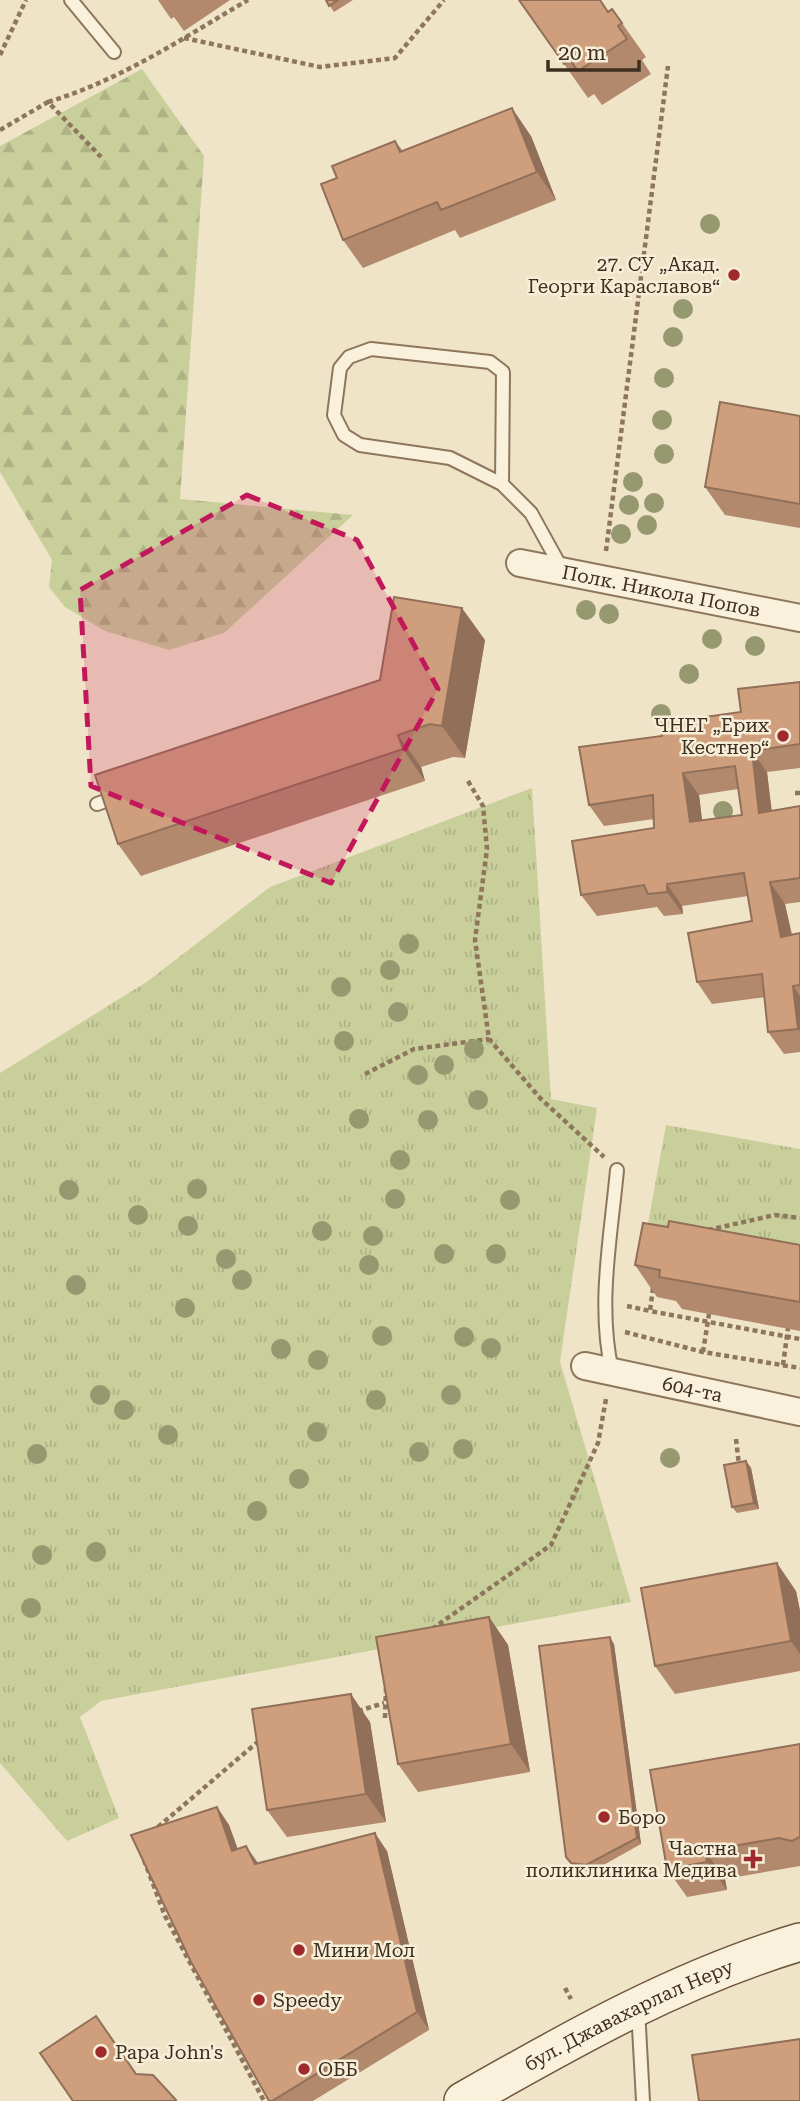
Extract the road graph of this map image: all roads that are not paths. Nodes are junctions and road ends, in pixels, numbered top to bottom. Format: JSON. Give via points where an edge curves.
{"nodes":[{"id":1,"x":71,"y":0,"type":"edge"},
{"id":2,"x":114,"y":52,"type":"dead end"},
{"id":3,"x":502,"y":484,"type":"junction"},
{"id":4,"x":520,"y":564,"type":"dead end"},
{"id":5,"x":564,"y":572,"type":"junction"},
{"id":6,"x":800,"y":618,"type":"edge"},
{"id":7,"x":136,"y":790,"type":"edge"},
{"id":8,"x":97,"y":804,"type":"edge"},
{"id":9,"x":617,"y":1170,"type":"road end"},
{"id":10,"x":585,"y":1366,"type":"dead end"},
{"id":11,"x":611,"y":1371,"type":"junction"},
{"id":12,"x":800,"y":1412,"type":"edge"},
{"id":13,"x":800,"y":1942,"type":"edge"},
{"id":14,"x":637,"y":2006,"type":"junction"},
{"id":15,"x":463,"y":2101,"type":"edge"},
{"id":16,"x":643,"y":2101,"type":"edge"}],
"edges":[{"from":1,"to":2,"type":"lane"},
{"from":3,"to":3,"type":"lane","via":[[450,458],[359,445],[344,435],[334,415],[340,368],[349,356],[371,349],[490,362],[503,372]]},
{"from":3,"to":5,"type":"lane","via":[[531,513]]},
{"from":4,"to":5,"type":"street","name":"Полк. Никола Попов"},
{"from":5,"to":6,"type":"street","name":"Полк. Никола Попов"},
{"from":7,"to":8,"type":"lane"},
{"from":9,"to":11,"type":"lane","via":[[604,1326]]},
{"from":10,"to":11,"type":"street","name":"604-та"},
{"from":11,"to":12,"type":"street","name":"604-та"},
{"from":13,"to":14,"type":"street","name":"бул. Джавахарлал Неру","via":[[690,1981]]},
{"from":14,"to":15,"type":"street","name":"бул. Джавахарлал Неру","via":[[587,2029]]},
{"from":14,"to":16,"type":"lane"}]}
